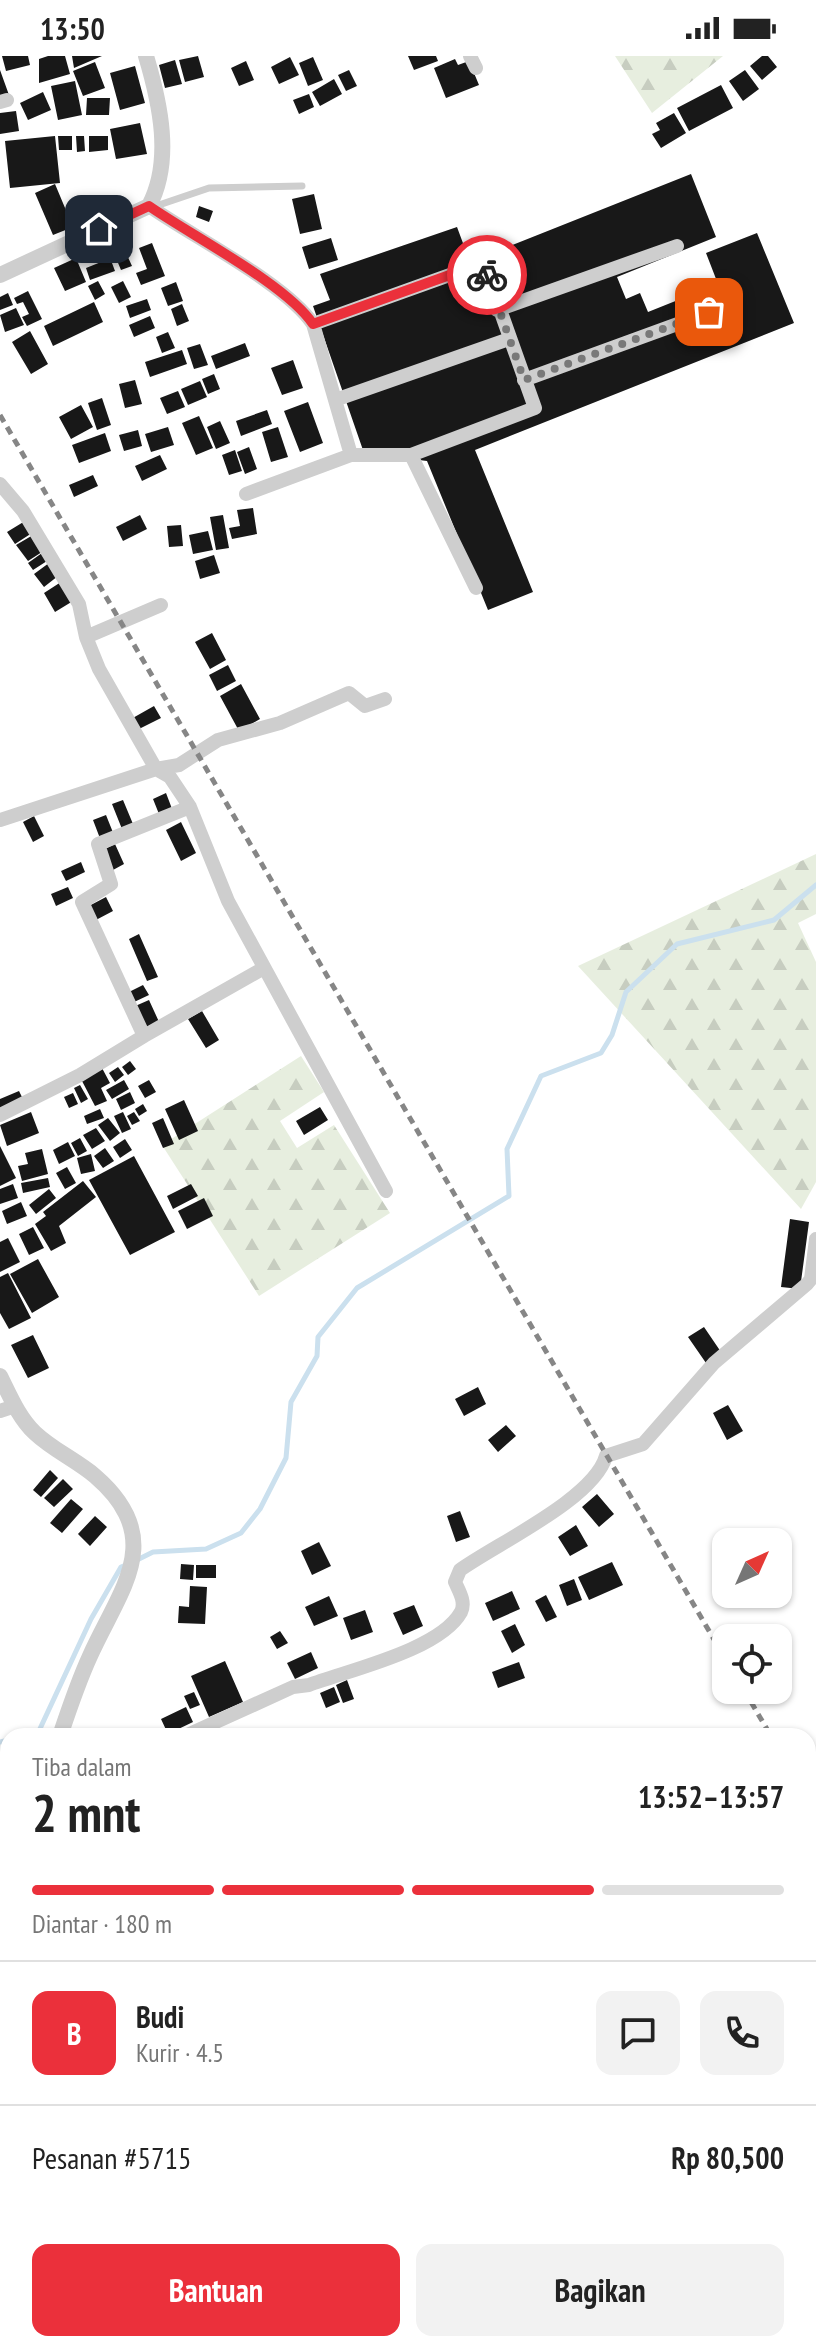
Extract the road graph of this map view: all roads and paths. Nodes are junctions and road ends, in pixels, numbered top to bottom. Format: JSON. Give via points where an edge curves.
{"nodes":[{"id":1,"x":146,"y":56,"type":"edge"},
{"id":2,"x":302,"y":186,"type":"dead end"},
{"id":3,"x":150,"y":207,"type":"junction"},
{"id":4,"x":677,"y":246,"type":"dead end"},
{"id":5,"x":0,"y":275,"type":"edge"},
{"id":6,"x":735,"y":303,"type":"dead end"},
{"id":7,"x":497,"y":310,"type":"junction"},
{"id":8,"x":313,"y":324,"type":"junction"},
{"id":9,"x":509,"y":339,"type":"junction"},
{"id":10,"x":524,"y":380,"type":"junction"},
{"id":11,"x":335,"y":400,"type":"junction"},
{"id":12,"x":351,"y":455,"type":"junction"},
{"id":13,"x":411,"y":455,"type":"junction"},
{"id":14,"x":0,"y":484,"type":"edge"},
{"id":15,"x":246,"y":494,"type":"dead end"},
{"id":16,"x":476,"y":588,"type":"dead end"},
{"id":17,"x":161,"y":605,"type":"dead end"},
{"id":18,"x":86,"y":637,"type":"junction"},
{"id":19,"x":385,"y":699,"type":"dead end"},
{"id":20,"x":156,"y":769,"type":"junction"},
{"id":21,"x":190,"y":807,"type":"junction"},
{"id":22,"x":0,"y":820,"type":"edge"},
{"id":23,"x":264,"y":968,"type":"junction"},
{"id":24,"x":144,"y":1036,"type":"junction"},
{"id":25,"x":0,"y":1115,"type":"edge"},
{"id":26,"x":386,"y":1191,"type":"dead end"},
{"id":27,"x":816,"y":1239,"type":"edge"},
{"id":28,"x":0,"y":1376,"type":"edge"},
{"id":29,"x":7,"y":1409,"type":"edge"},
{"id":30,"x":63,"y":1728,"type":"edge"},
{"id":31,"x":203,"y":1728,"type":"edge"}],
"edges":[{"from":1,"to":3,"type":"street","via":[[161,116],[160,178]]},
{"from":2,"to":3,"type":"lane","via":[[209,188]]},
{"from":3,"to":5,"type":"street"},
{"from":3,"to":8,"type":"street","via":[[259,277]]},
{"from":4,"to":7,"type":"street"},
{"from":6,"to":10,"type":"street"},
{"from":7,"to":8,"type":"street","via":[[488,276],[472,267]]},
{"from":7,"to":9,"type":"street"},
{"from":8,"to":11,"type":"street"},
{"from":9,"to":10,"type":"street"},
{"from":9,"to":11,"type":"street"},
{"from":10,"to":13,"type":"street","via":[[532,411]]},
{"from":11,"to":12,"type":"street"},
{"from":12,"to":13,"type":"street"},
{"from":12,"to":15,"type":"street"},
{"from":13,"to":16,"type":"street"},
{"from":14,"to":18,"type":"street","via":[[23,511],[79,604]]},
{"from":17,"to":18,"type":"street"},
{"from":18,"to":20,"type":"street"},
{"from":19,"to":20,"type":"street","via":[[365,706],[349,693],[280,723],[218,740],[179,765]]},
{"from":20,"to":21,"type":"street","via":[[170,777]]},
{"from":20,"to":22,"type":"street"},
{"from":21,"to":23,"type":"street","via":[[228,901]]},
{"from":21,"to":24,"type":"street","via":[[98,844],[111,884],[82,902]]},
{"from":23,"to":24,"type":"street"},
{"from":23,"to":26,"type":"street"},
{"from":24,"to":25,"type":"street"},
{"from":27,"to":31,"type":"street","via":[[807,1284],[714,1363],[643,1444],[606,1456],[597,1475],[561,1505],[460,1570],[455,1582],[461,1611],[436,1636],[293,1687]]},
{"from":28,"to":29,"type":"street"},
{"from":29,"to":30,"type":"street","via":[[110,1492],[127,1518],[134,1556],[126,1586],[91,1654]]}]}
